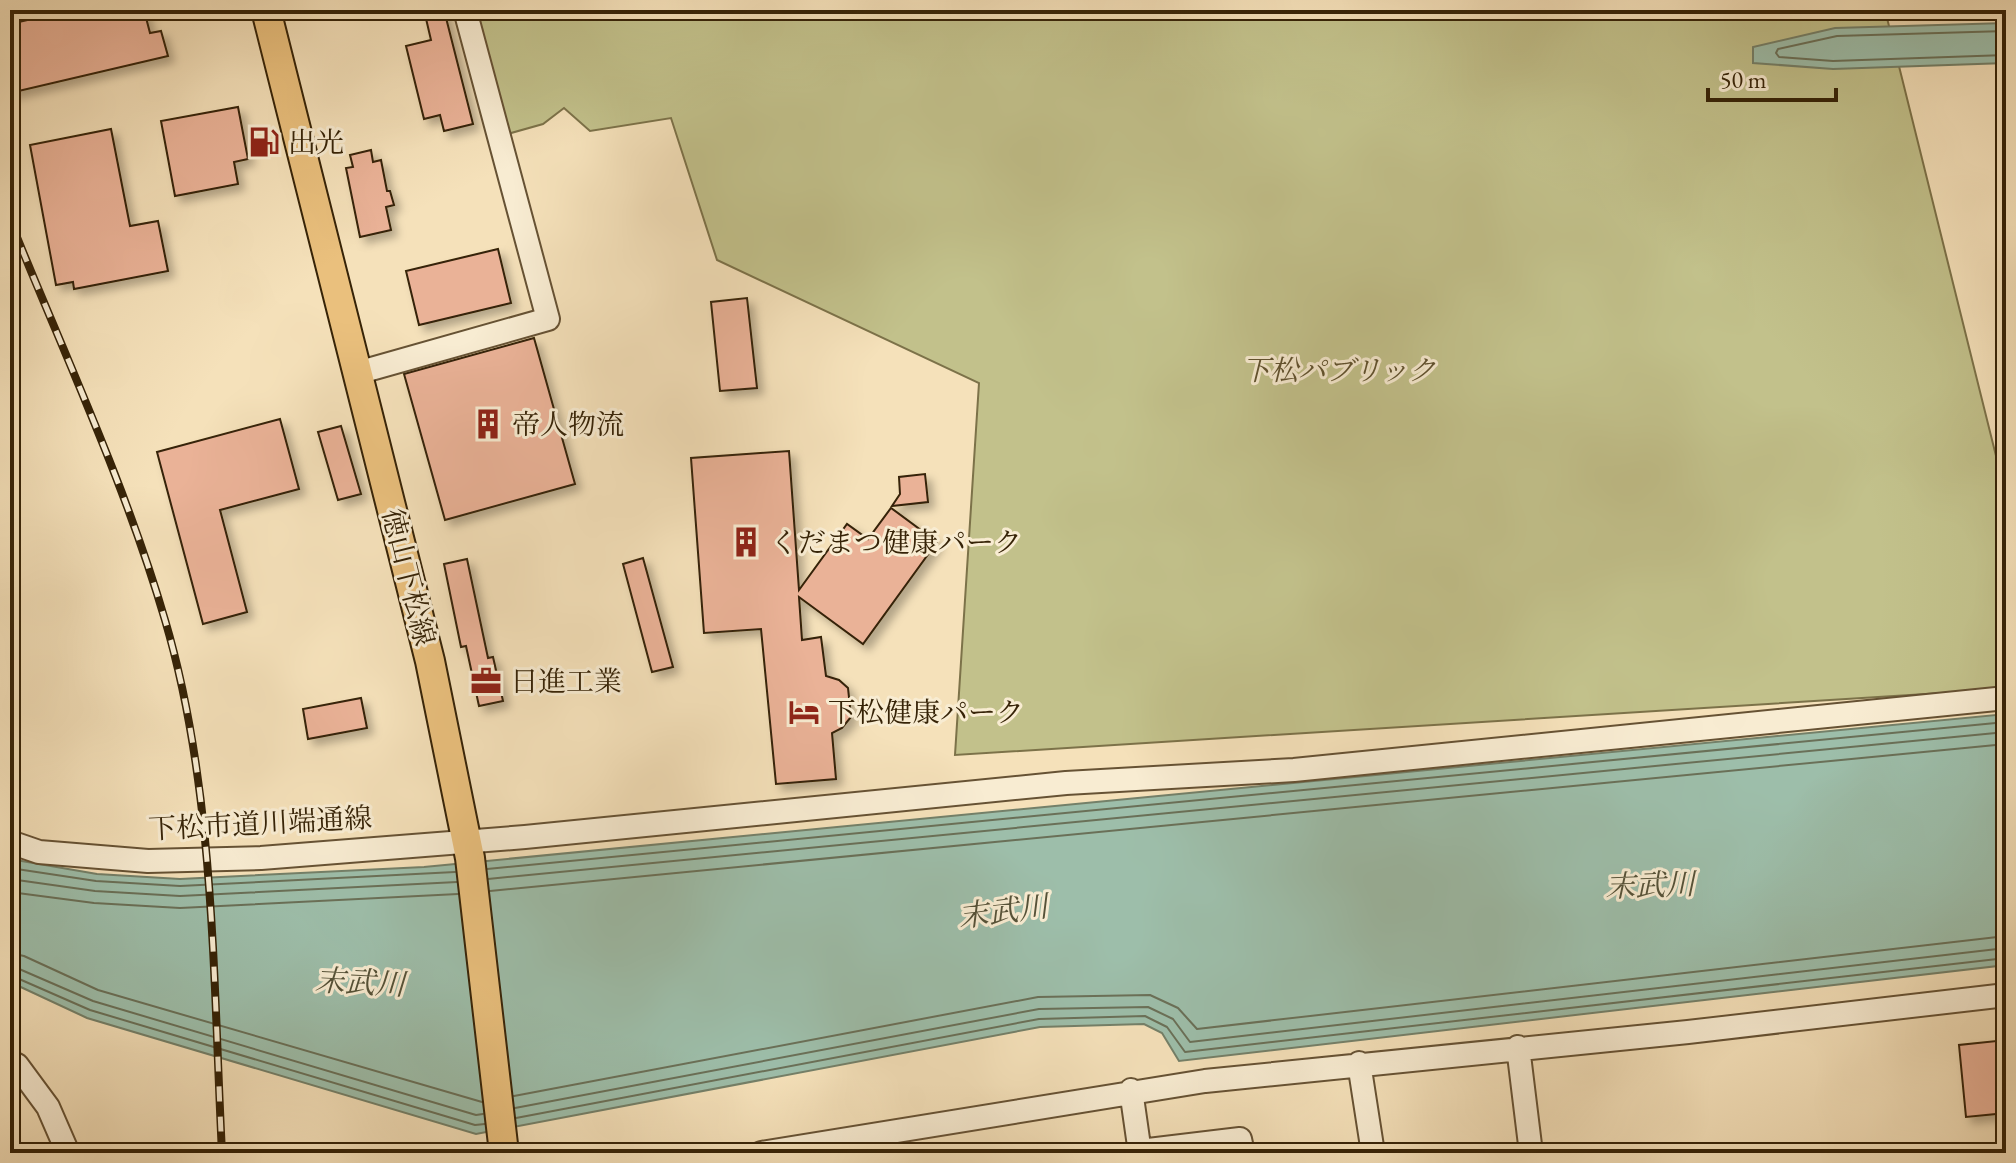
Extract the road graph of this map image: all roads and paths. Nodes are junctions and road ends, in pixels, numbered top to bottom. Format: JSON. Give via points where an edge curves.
{"nodes":[{"id":1,"x":266,"y":10,"type":"edge"},
{"id":2,"x":465,"y":10,"type":"edge"},
{"id":3,"x":357,"y":373,"type":"junction"},
{"id":4,"x":2006,"y":698,"type":"edge"},
{"id":5,"x":10,"y":842,"type":"edge"},
{"id":6,"x":468,"y":849,"type":"junction"},
{"id":7,"x":2006,"y":995,"type":"edge"},
{"id":8,"x":1518,"y":1047,"type":"junction"},
{"id":9,"x":10,"y":1062,"type":"edge"},
{"id":10,"x":1359,"y":1063,"type":"junction"},
{"id":11,"x":1131,"y":1090,"type":"junction"},
{"id":12,"x":1140,"y":1152,"type":"edge"},
{"id":13,"x":68,"y":1153,"type":"edge"},
{"id":14,"x":504,"y":1153,"type":"edge"},
{"id":15,"x":761,"y":1153,"type":"edge"},
{"id":16,"x":1243,"y":1153,"type":"edge"},
{"id":17,"x":1373,"y":1153,"type":"edge"},
{"id":18,"x":1531,"y":1153,"type":"edge"}],
"edges":[{"from":1,"to":3,"type":"main road","name":"徳山下松線"},
{"from":2,"to":3,"type":"street","via":[[548,319]]},
{"from":3,"to":6,"type":"main road","name":"徳山下松線","via":[[430,661]]},
{"from":4,"to":6,"type":"street","name":"下松市道川端通線","via":[[1294,770],[1052,784]]},
{"from":5,"to":6,"type":"street","name":"下松市道川端通線","via":[[79,857],[196,861]]},
{"from":6,"to":14,"type":"main road","name":"徳山下松線"},
{"from":7,"to":8,"type":"street"},
{"from":8,"to":10,"type":"street"},
{"from":8,"to":18,"type":"street"},
{"from":9,"to":13,"type":"street","via":[[48,1107]]},
{"from":10,"to":11,"type":"street"},
{"from":10,"to":17,"type":"street"},
{"from":11,"to":12,"type":"street"},
{"from":11,"to":15,"type":"street"},
{"from":12,"to":16,"type":"street","via":[[1240,1139]]}]}
